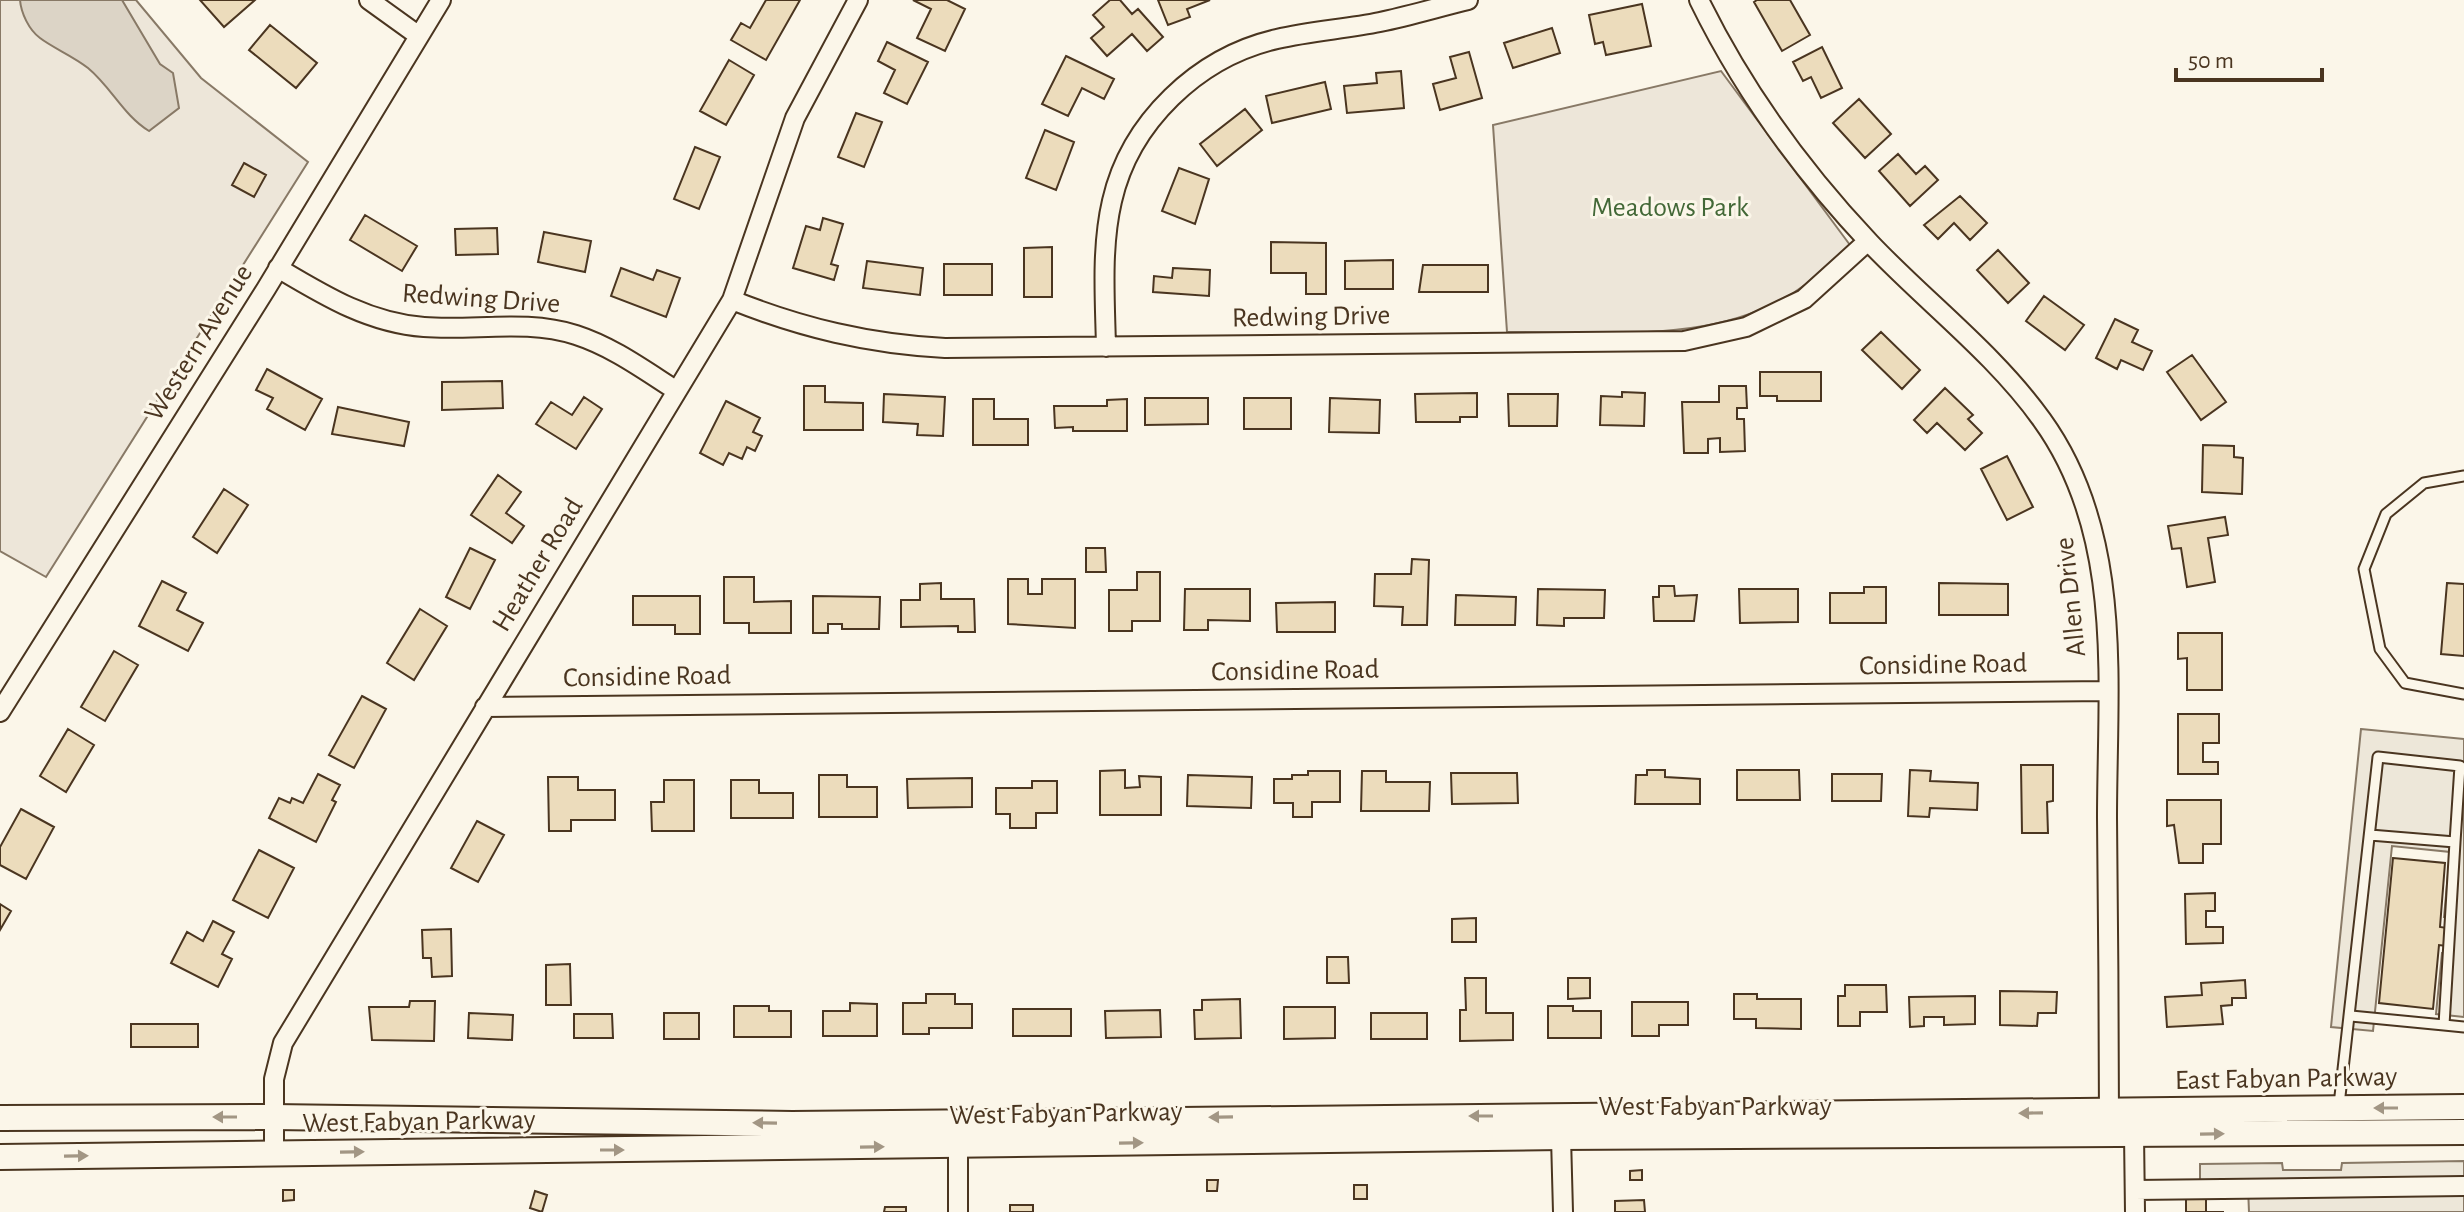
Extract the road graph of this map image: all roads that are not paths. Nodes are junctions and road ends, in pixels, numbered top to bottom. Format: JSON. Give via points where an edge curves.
{"nodes":[{"id":1,"x":369,"y":0,"type":"edge"},
{"id":2,"x":441,"y":0,"type":"edge"},
{"id":3,"x":858,"y":0,"type":"edge"},
{"id":4,"x":1468,"y":0,"type":"edge"},
{"id":5,"x":1699,"y":0,"type":"edge"},
{"id":6,"x":419,"y":36,"type":"junction"},
{"id":7,"x":1868,"y":241,"type":"junction"},
{"id":8,"x":278,"y":268,"type":"junction"},
{"id":9,"x":732,"y":300,"type":"junction"},
{"id":10,"x":1106,"y":347,"type":"junction"},
{"id":11,"x":677,"y":391,"type":"junction"},
{"id":12,"x":2464,"y":476,"type":"edge"},
{"id":13,"x":2107,"y":691,"type":"junction"},
{"id":14,"x":2464,"y":694,"type":"edge"},
{"id":15,"x":485,"y":707,"type":"junction"},
{"id":16,"x":0,"y":712,"type":"edge"},
{"id":17,"x":2370,"y":835,"type":"junction"},
{"id":18,"x":2455,"y":842,"type":"junction"},
{"id":19,"x":2351,"y":1016,"type":"junction"},
{"id":20,"x":2444,"y":1025,"type":"junction"},
{"id":21,"x":2464,"y":1027,"type":"edge"},
{"id":22,"x":2464,"y":1107,"type":"edge"},
{"id":23,"x":2339,"y":1108,"type":"junction"},
{"id":24,"x":274,"y":1117,"type":"junction"},
{"id":25,"x":0,"y":1118,"type":"edge"},
{"id":26,"x":2109,"y":1122,"type":"junction"},
{"id":27,"x":2464,"y":1132,"type":"edge"},
{"id":28,"x":2134,"y":1134,"type":"junction"},
{"id":29,"x":1561,"y":1137,"type":"junction"},
{"id":30,"x":958,"y":1145,"type":"junction"},
{"id":31,"x":274,"y":1154,"type":"junction"},
{"id":32,"x":0,"y":1157,"type":"edge"},
{"id":33,"x":2464,"y":1186,"type":"edge"},
{"id":34,"x":2135,"y":1190,"type":"junction"},
{"id":35,"x":958,"y":1212,"type":"edge"},
{"id":36,"x":1563,"y":1212,"type":"edge"},
{"id":37,"x":2135,"y":1212,"type":"edge"}],
"edges":[{"from":1,"to":6,"type":"street"},
{"from":2,"to":6,"type":"street","name":"Western Avenue"},
{"from":3,"to":9,"type":"street","name":"Heather Road","via":[[795,118]]},
{"from":4,"to":10,"type":"street","via":[[1275,39],[1218,63],[1182,87],[1157,112],[1120,170],[1111,204]]},
{"from":5,"to":7,"type":"street","name":"Allen Drive","via":[[1719,42],[1791,148]]},
{"from":6,"to":8,"type":"street","name":"Western Avenue"},
{"from":7,"to":10,"type":"street","name":"Redwing Drive","via":[[1804,299],[1746,327],[1684,341]]},
{"from":7,"to":13,"type":"street","name":"Allen Drive","via":[[2006,378],[2042,419],[2071,466],[2090,513],[2100,560],[2107,615]]},
{"from":8,"to":11,"type":"street","name":"Redwing Drive","via":[[375,319],[422,327],[513,325],[573,334],[610,348]]},
{"from":8,"to":16,"type":"street","name":"Western Avenue"},
{"from":9,"to":10,"type":"street","name":"Redwing Drive","via":[[835,335],[889,345]]},
{"from":9,"to":11,"type":"street","name":"Heather Road"},
{"from":11,"to":15,"type":"street","name":"Heather Road"},
{"from":12,"to":14,"type":"lane","via":[[2424,483],[2386,514],[2364,569],[2380,649],[2405,683]]},
{"from":13,"to":15,"type":"street","name":"Considine Road"},
{"from":13,"to":26,"type":"street","name":"Allen Drive"},
{"from":15,"to":24,"type":"street","name":"Heather Road","via":[[300,1009],[283,1043],[274,1079]]},
{"from":17,"to":18,"type":"lane"},
{"from":17,"to":18,"type":"lane","via":[[2378,757],[2460,766]]},
{"from":17,"to":19,"type":"lane"},
{"from":18,"to":20,"type":"lane"},
{"from":19,"to":20,"type":"lane"},
{"from":19,"to":23,"type":"lane"},
{"from":20,"to":21,"type":"lane"},
{"from":22,"to":23,"type":"main road","name":"East Fabyan Parkway","one_way":true},
{"from":23,"to":26,"type":"main road","name":"East Fabyan Parkway"},
{"from":24,"to":25,"type":"main road","name":"West Fabyan Parkway","one_way":true},
{"from":26,"to":24,"type":"main road","name":"West Fabyan Parkway","one_way":true,"via":[[792,1124]]},
{"from":24,"to":31,"type":"street","name":"Heather Road"},
{"from":26,"to":28,"type":"main road","name":"West Fabyan Parkway"},
{"from":26,"to":29,"type":"main road","name":"West Fabyan Parkway"},
{"from":28,"to":27,"type":"main road","name":"East Fabyan Parkway","one_way":true},
{"from":28,"to":34,"type":"street"},
{"from":30,"to":29,"type":"main road","name":"West Fabyan Parkway","one_way":true},
{"from":29,"to":36,"type":"street"},
{"from":31,"to":30,"type":"main road","name":"West Fabyan Parkway","one_way":true},
{"from":30,"to":35,"type":"street"},
{"from":32,"to":31,"type":"main road","name":"West Fabyan Parkway","one_way":true},
{"from":33,"to":34,"type":"street"},
{"from":34,"to":37,"type":"street"}]}
